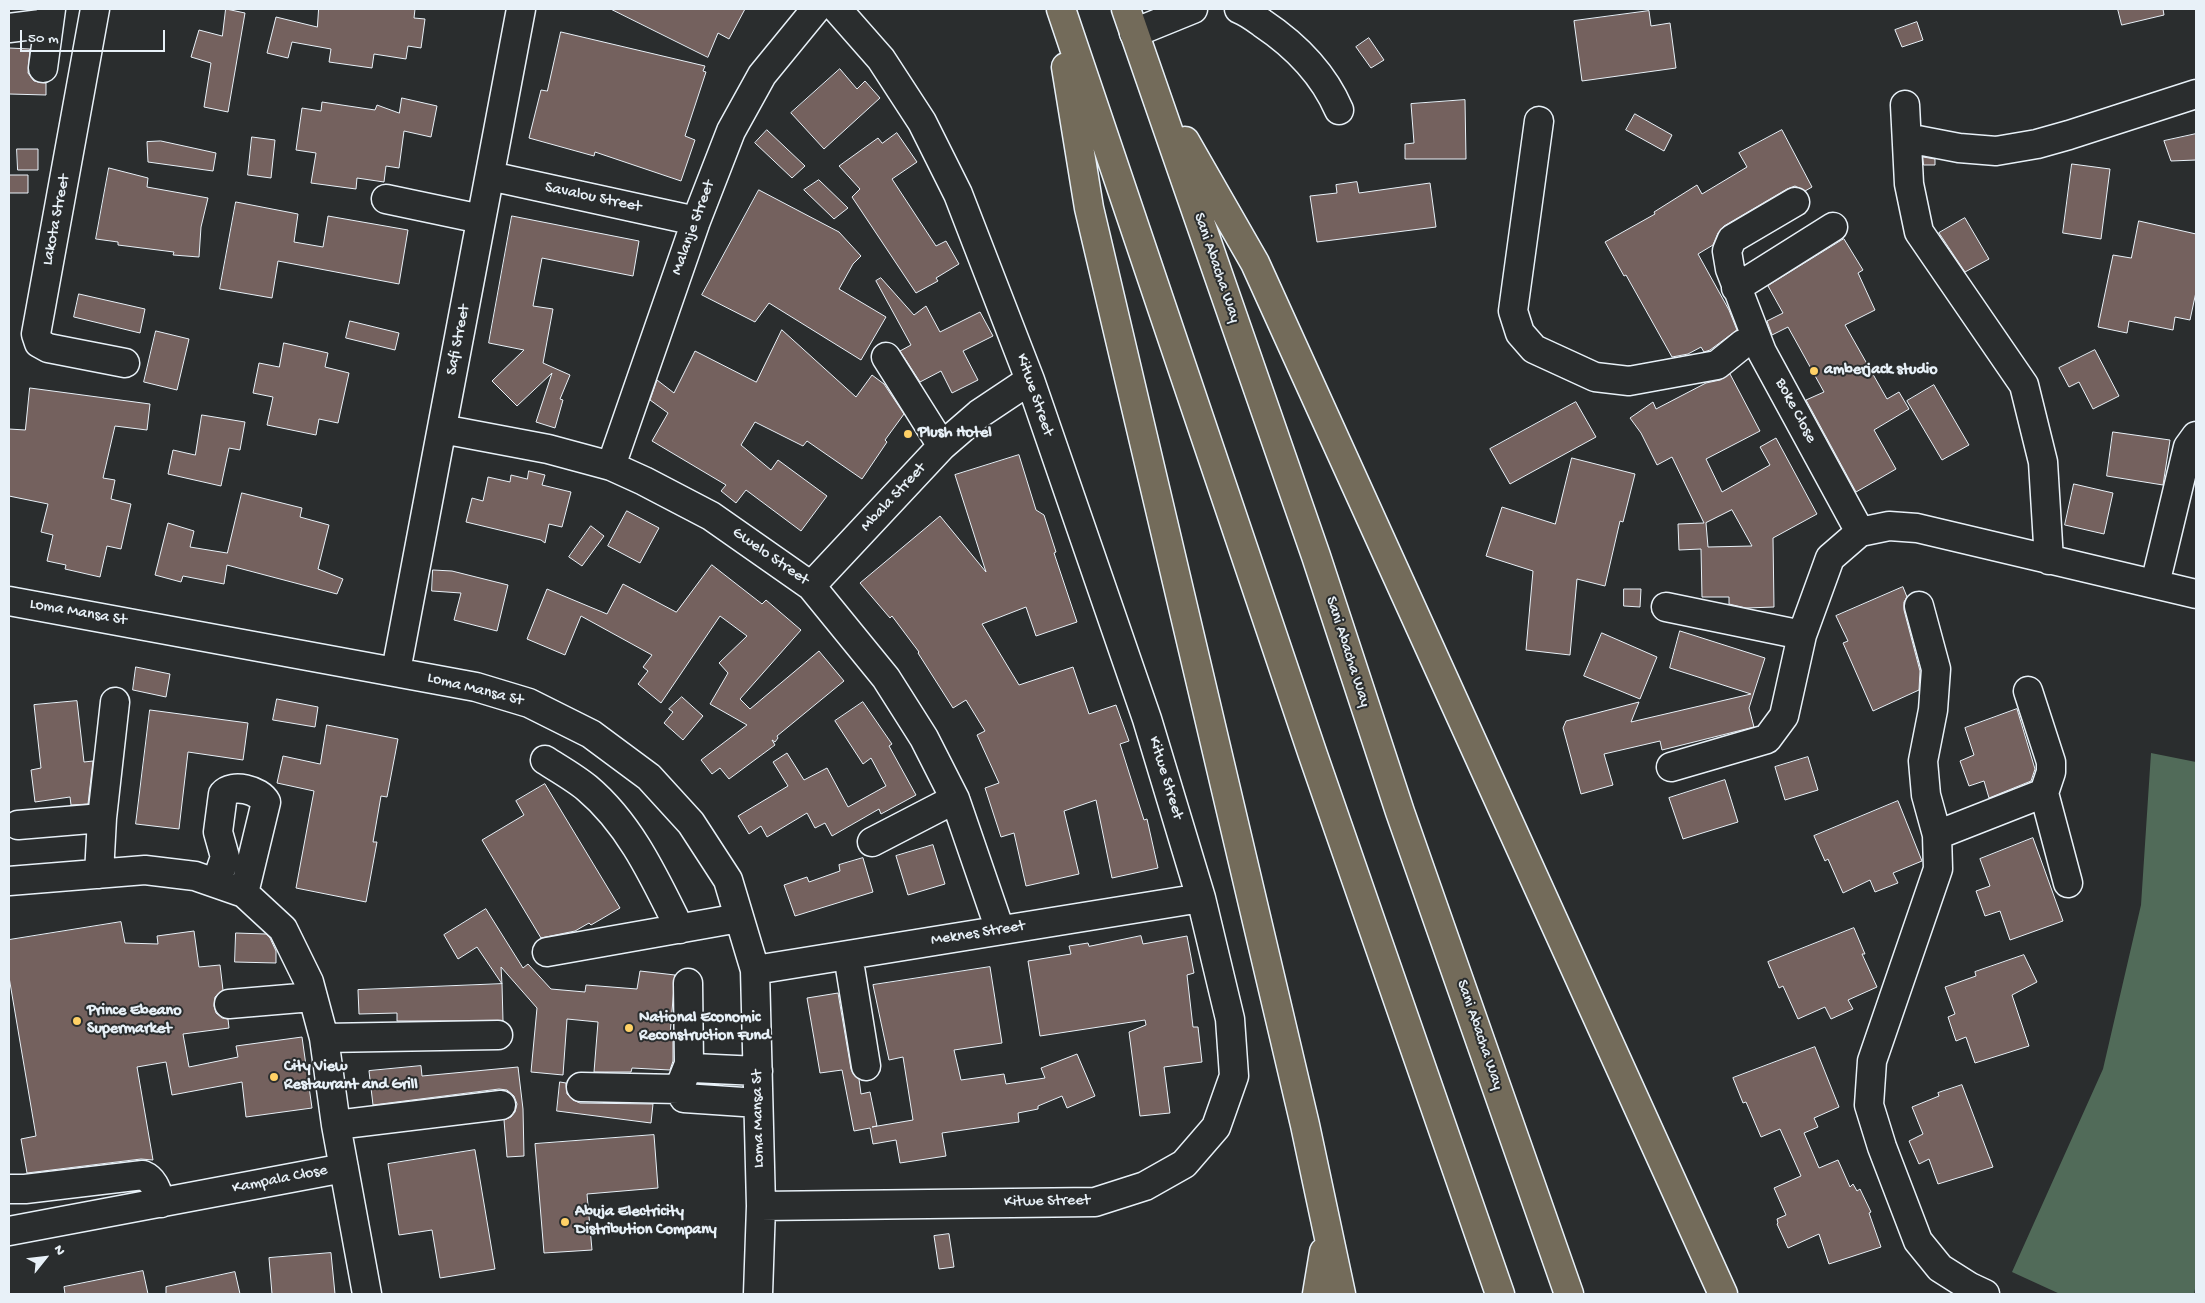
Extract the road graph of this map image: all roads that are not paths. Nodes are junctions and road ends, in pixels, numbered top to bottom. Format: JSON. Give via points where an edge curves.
{"nodes":[{"id":1,"x":95,"y":9,"type":"edge"},
{"id":2,"x":521,"y":9,"type":"edge"},
{"id":3,"x":816,"y":9,"type":"edge"},
{"id":4,"x":837,"y":9,"type":"edge"},
{"id":5,"x":1057,"y":9,"type":"edge"},
{"id":6,"x":1061,"y":9,"type":"edge"},
{"id":7,"x":1192,"y":9,"type":"edge"},
{"id":8,"x":1239,"y":9,"type":"edge"},
{"id":9,"x":50,"y":16,"type":"edge"},
{"id":10,"x":1130,"y":21,"type":"edge"},
{"id":11,"x":9,"y":28,"type":"edge"},
{"id":12,"x":43,"y":68,"type":"dead end"},
{"id":13,"x":1152,"y":83,"type":"junction"},
{"id":14,"x":2196,"y":94,"type":"edge"},
{"id":15,"x":1905,"y":105,"type":"dead end"},
{"id":16,"x":1339,"y":110,"type":"dead end"},
{"id":17,"x":1539,"y":121,"type":"dead end"},
{"id":18,"x":1907,"y":138,"type":"junction"},
{"id":19,"x":490,"y":176,"type":"junction"},
{"id":20,"x":386,"y":199,"type":"dead end"},
{"id":21,"x":1795,"y":202,"type":"dead end"},
{"id":22,"x":481,"y":219,"type":"junction"},
{"id":23,"x":696,"y":221,"type":"junction"},
{"id":24,"x":1833,"y":228,"type":"dead end"},
{"id":25,"x":1736,"y":288,"type":"junction"},
{"id":26,"x":1757,"y":340,"type":"junction"},
{"id":27,"x":886,"y":357,"type":"dead end"},
{"id":28,"x":125,"y":363,"type":"dead end"},
{"id":29,"x":1030,"y":380,"type":"junction"},
{"id":30,"x":442,"y":429,"type":"junction"},
{"id":31,"x":2196,"y":436,"type":"edge"},
{"id":32,"x":942,"y":446,"type":"junction"},
{"id":33,"x":611,"y":466,"type":"junction"},
{"id":34,"x":1860,"y":532,"type":"junction"},
{"id":35,"x":2049,"y":560,"type":"junction"},
{"id":36,"x":2155,"y":584,"type":"junction"},
{"id":37,"x":811,"y":586,"type":"junction"},
{"id":38,"x":2196,"y":594,"type":"edge"},
{"id":39,"x":9,"y":601,"type":"edge"},
{"id":40,"x":1919,"y":606,"type":"dead end"},
{"id":41,"x":1666,"y":607,"type":"dead end"},
{"id":42,"x":1802,"y":635,"type":"junction"},
{"id":43,"x":396,"y":671,"type":"junction"},
{"id":44,"x":2028,"y":691,"type":"dead end"},
{"id":45,"x":115,"y":702,"type":"dead end"},
{"id":46,"x":545,"y":760,"type":"dead end"},
{"id":47,"x":1671,"y":767,"type":"dead end"},
{"id":48,"x":2044,"y":793,"type":"junction"},
{"id":49,"x":955,"y":799,"type":"junction"},
{"id":50,"x":102,"y":818,"type":"junction"},
{"id":51,"x":18,"y":825,"type":"dead end"},
{"id":52,"x":1937,"y":835,"type":"junction"},
{"id":53,"x":872,"y":842,"type":"dead end"},
{"id":54,"x":99,"y":874,"type":"junction"},
{"id":55,"x":9,"y":881,"type":"edge"},
{"id":56,"x":216,"y":883,"type":"junction"},
{"id":57,"x":2068,"y":883,"type":"dead end"},
{"id":58,"x":244,"y":893,"type":"junction"},
{"id":59,"x":1201,"y":898,"type":"junction"},
{"id":60,"x":739,"y":918,"type":"junction"},
{"id":61,"x":680,"y":929,"type":"junction"},
{"id":62,"x":1000,"y":930,"type":"junction"},
{"id":63,"x":547,"y":952,"type":"dead end"},
{"id":64,"x":848,"y":955,"type":"junction"},
{"id":65,"x":756,"y":970,"type":"junction"},
{"id":66,"x":688,"y":983,"type":"dead end"},
{"id":67,"x":312,"y":997,"type":"junction"},
{"id":68,"x":229,"y":1004,"type":"dead end"},
{"id":69,"x":498,"y":1035,"type":"dead end"},
{"id":70,"x":324,"y":1038,"type":"junction"},
{"id":71,"x":689,"y":1064,"type":"junction"},
{"id":72,"x":866,"y":1066,"type":"dead end"},
{"id":73,"x":758,"y":1071,"type":"junction"},
{"id":74,"x":580,"y":1087,"type":"dead end"},
{"id":75,"x":679,"y":1089,"type":"junction"},
{"id":76,"x":758,"y":1103,"type":"junction"},
{"id":77,"x":501,"y":1105,"type":"dead end"},
{"id":78,"x":336,"y":1125,"type":"junction"},
{"id":79,"x":344,"y":1168,"type":"junction"},
{"id":80,"x":9,"y":1189,"type":"edge"},
{"id":81,"x":161,"y":1203,"type":"junction"},
{"id":82,"x":761,"y":1206,"type":"junction"},
{"id":83,"x":9,"y":1231,"type":"edge"},
{"id":84,"x":1327,"y":1233,"type":"junction"},
{"id":85,"x":366,"y":1294,"type":"edge"},
{"id":86,"x":758,"y":1294,"type":"edge"},
{"id":87,"x":1317,"y":1294,"type":"edge"},
{"id":88,"x":1341,"y":1294,"type":"edge"},
{"id":89,"x":1500,"y":1294,"type":"edge"},
{"id":90,"x":1569,"y":1294,"type":"edge"},
{"id":91,"x":1723,"y":1294,"type":"edge"},
{"id":92,"x":1985,"y":1294,"type":"edge"}],
"edges":[{"from":1,"to":28,"type":"street","name":"Lakota Street","via":[[36,334],[39,343],[48,348]]},
{"from":2,"to":19,"type":"street","name":"Safi Street"},
{"from":3,"to":23,"type":"street","name":"Malanje Street","via":[[762,75],[731,131]]},
{"from":4,"to":29,"type":"street","name":"Kitwe Street","via":[[881,59],[922,122],[958,194]]},
{"from":5,"to":84,"type":"highway","via":[[1089,208],[1305,1125]]},
{"from":6,"to":89,"type":"highway"},
{"from":7,"to":10,"type":"street"},
{"from":8,"to":16,"type":"street","via":[[1280,34],[1306,59],[1331,92]]},
{"from":9,"to":11,"type":"street"},
{"from":9,"to":12,"type":"street"},
{"from":10,"to":13,"type":"highway","name":"Sani Abacha Way"},
{"from":13,"to":90,"type":"highway","name":"Sani Abacha Way","via":[[1400,812]]},
{"from":13,"to":91,"type":"highway","via":[[1256,263]]},
{"from":14,"to":18,"type":"street","via":[[2069,135],[1996,151]]},
{"from":15,"to":18,"type":"street"},
{"from":17,"to":26,"type":"street","via":[[1513,311],[1520,333],[1534,349],[1595,378],[1629,381],[1717,365],[1743,344]]},
{"from":18,"to":35,"type":"street","via":[[1909,184],[1919,232],[2024,385],[2043,462]]},
{"from":19,"to":22,"type":"street","name":"Safi Street"},
{"from":19,"to":23,"type":"street","name":"Savalou Street"},
{"from":20,"to":22,"type":"street"},
{"from":21,"to":25,"type":"street","name":"Boke Close","via":[[1732,239],[1727,251]]},
{"from":22,"to":30,"type":"street","name":"Safi Street"},
{"from":23,"to":33,"type":"street","name":"Malanje Street"},
{"from":24,"to":25,"type":"street"},
{"from":25,"to":26,"type":"street","name":"Boke Close"},
{"from":26,"to":34,"type":"street","name":"Boke Close"},
{"from":27,"to":32,"type":"street"},
{"from":29,"to":32,"type":"street","name":"Mbala Street","via":[[979,414]]},
{"from":29,"to":59,"type":"street","name":"Kitwe Street","via":[[1147,719]]},
{"from":30,"to":33,"type":"street","name":"Gwelo Street","via":[[548,449]]},
{"from":30,"to":43,"type":"street","name":"Safi Street"},
{"from":31,"to":36,"type":"street","via":[[2188,447]]},
{"from":32,"to":37,"type":"street","name":"Mbala Street"},
{"from":33,"to":37,"type":"street","name":"Gwelo Street","via":[[711,516]]},
{"from":34,"to":35,"type":"street","via":[[1889,526],[1917,528]]},
{"from":34,"to":42,"type":"street","via":[[1830,558]]},
{"from":35,"to":36,"type":"street"},
{"from":36,"to":38,"type":"street"},
{"from":37,"to":49,"type":"street","name":"Gwelo Street","via":[[886,678],[924,738]]},
{"from":39,"to":43,"type":"street","name":"Loma Mansa St"},
{"from":40,"to":52,"type":"street","via":[[1936,669],[1933,710],[1923,761],[1926,796]]},
{"from":41,"to":42,"type":"street"},
{"from":42,"to":47,"type":"street","via":[[1784,716],[1768,739]]},
{"from":43,"to":60,"type":"street","name":"Loma Mansa St","via":[[476,687],[529,704],[591,734],[649,777],[691,823],[728,880]]},
{"from":44,"to":48,"type":"street","via":[[2051,762]]},
{"from":45,"to":50,"type":"street"},
{"from":46,"to":61,"type":"street","via":[[587,788],[618,820],[651,871]]},
{"from":48,"to":52,"type":"street"},
{"from":48,"to":57,"type":"street"},
{"from":49,"to":53,"type":"street"},
{"from":49,"to":62,"type":"street","name":"Gwelo Street"},
{"from":50,"to":51,"type":"street"},
{"from":50,"to":54,"type":"street"},
{"from":52,"to":92,"type":"street","via":[[1938,869],[1872,1061],[1869,1105],[1918,1241],[1940,1268]]},
{"from":54,"to":55,"type":"street","name":"Kampala Close"},
{"from":54,"to":56,"type":"street","name":"Kampala Close","via":[[145,870],[195,876]]},
{"from":56,"to":58,"type":"street","name":"Kampala Close"},
{"from":56,"to":58,"type":"street","via":[[225,857],[218,832],[223,794],[229,788],[257,793],[266,802]]},
{"from":58,"to":67,"type":"street","name":"Kampala Close","via":[[282,928],[309,982]]},
{"from":59,"to":62,"type":"street","name":"Meknes Street"},
{"from":59,"to":82,"type":"street","name":"Kitwe Street","via":[[1230,1019],[1234,1076],[1216,1127],[1184,1164],[1145,1186],[1095,1202]]},
{"from":60,"to":61,"type":"street"},
{"from":60,"to":65,"type":"street","name":"Loma Mansa St"},
{"from":61,"to":63,"type":"street"},
{"from":62,"to":64,"type":"street","name":"Meknes Street"},
{"from":64,"to":65,"type":"street","name":"Meknes Street"},
{"from":64,"to":72,"type":"street"},
{"from":65,"to":73,"type":"street","name":"Loma Mansa St"},
{"from":66,"to":71,"type":"street"},
{"from":67,"to":68,"type":"street"},
{"from":67,"to":70,"type":"street","name":"Kampala Close"},
{"from":69,"to":70,"type":"street"},
{"from":70,"to":78,"type":"street","name":"Kampala Close"},
{"from":71,"to":73,"type":"street","via":[[692,1068]]},
{"from":71,"to":75,"type":"street"},
{"from":73,"to":76,"type":"street","name":"Loma Mansa St"},
{"from":74,"to":75,"type":"street"},
{"from":75,"to":76,"type":"street","via":[[684,1098]]},
{"from":76,"to":82,"type":"street","name":"Loma Mansa St"},
{"from":77,"to":78,"type":"street"},
{"from":78,"to":79,"type":"street","name":"Kampala Close"},
{"from":79,"to":81,"type":"street","name":"Kampala Close"},
{"from":79,"to":85,"type":"street"},
{"from":80,"to":81,"type":"street","via":[[143,1175],[150,1178]]},
{"from":81,"to":83,"type":"street","name":"Kampala Close"},
{"from":82,"to":86,"type":"street","name":"Loma Mansa St"},
{"from":84,"to":87,"type":"highway"},
{"from":84,"to":88,"type":"highway"}]}
